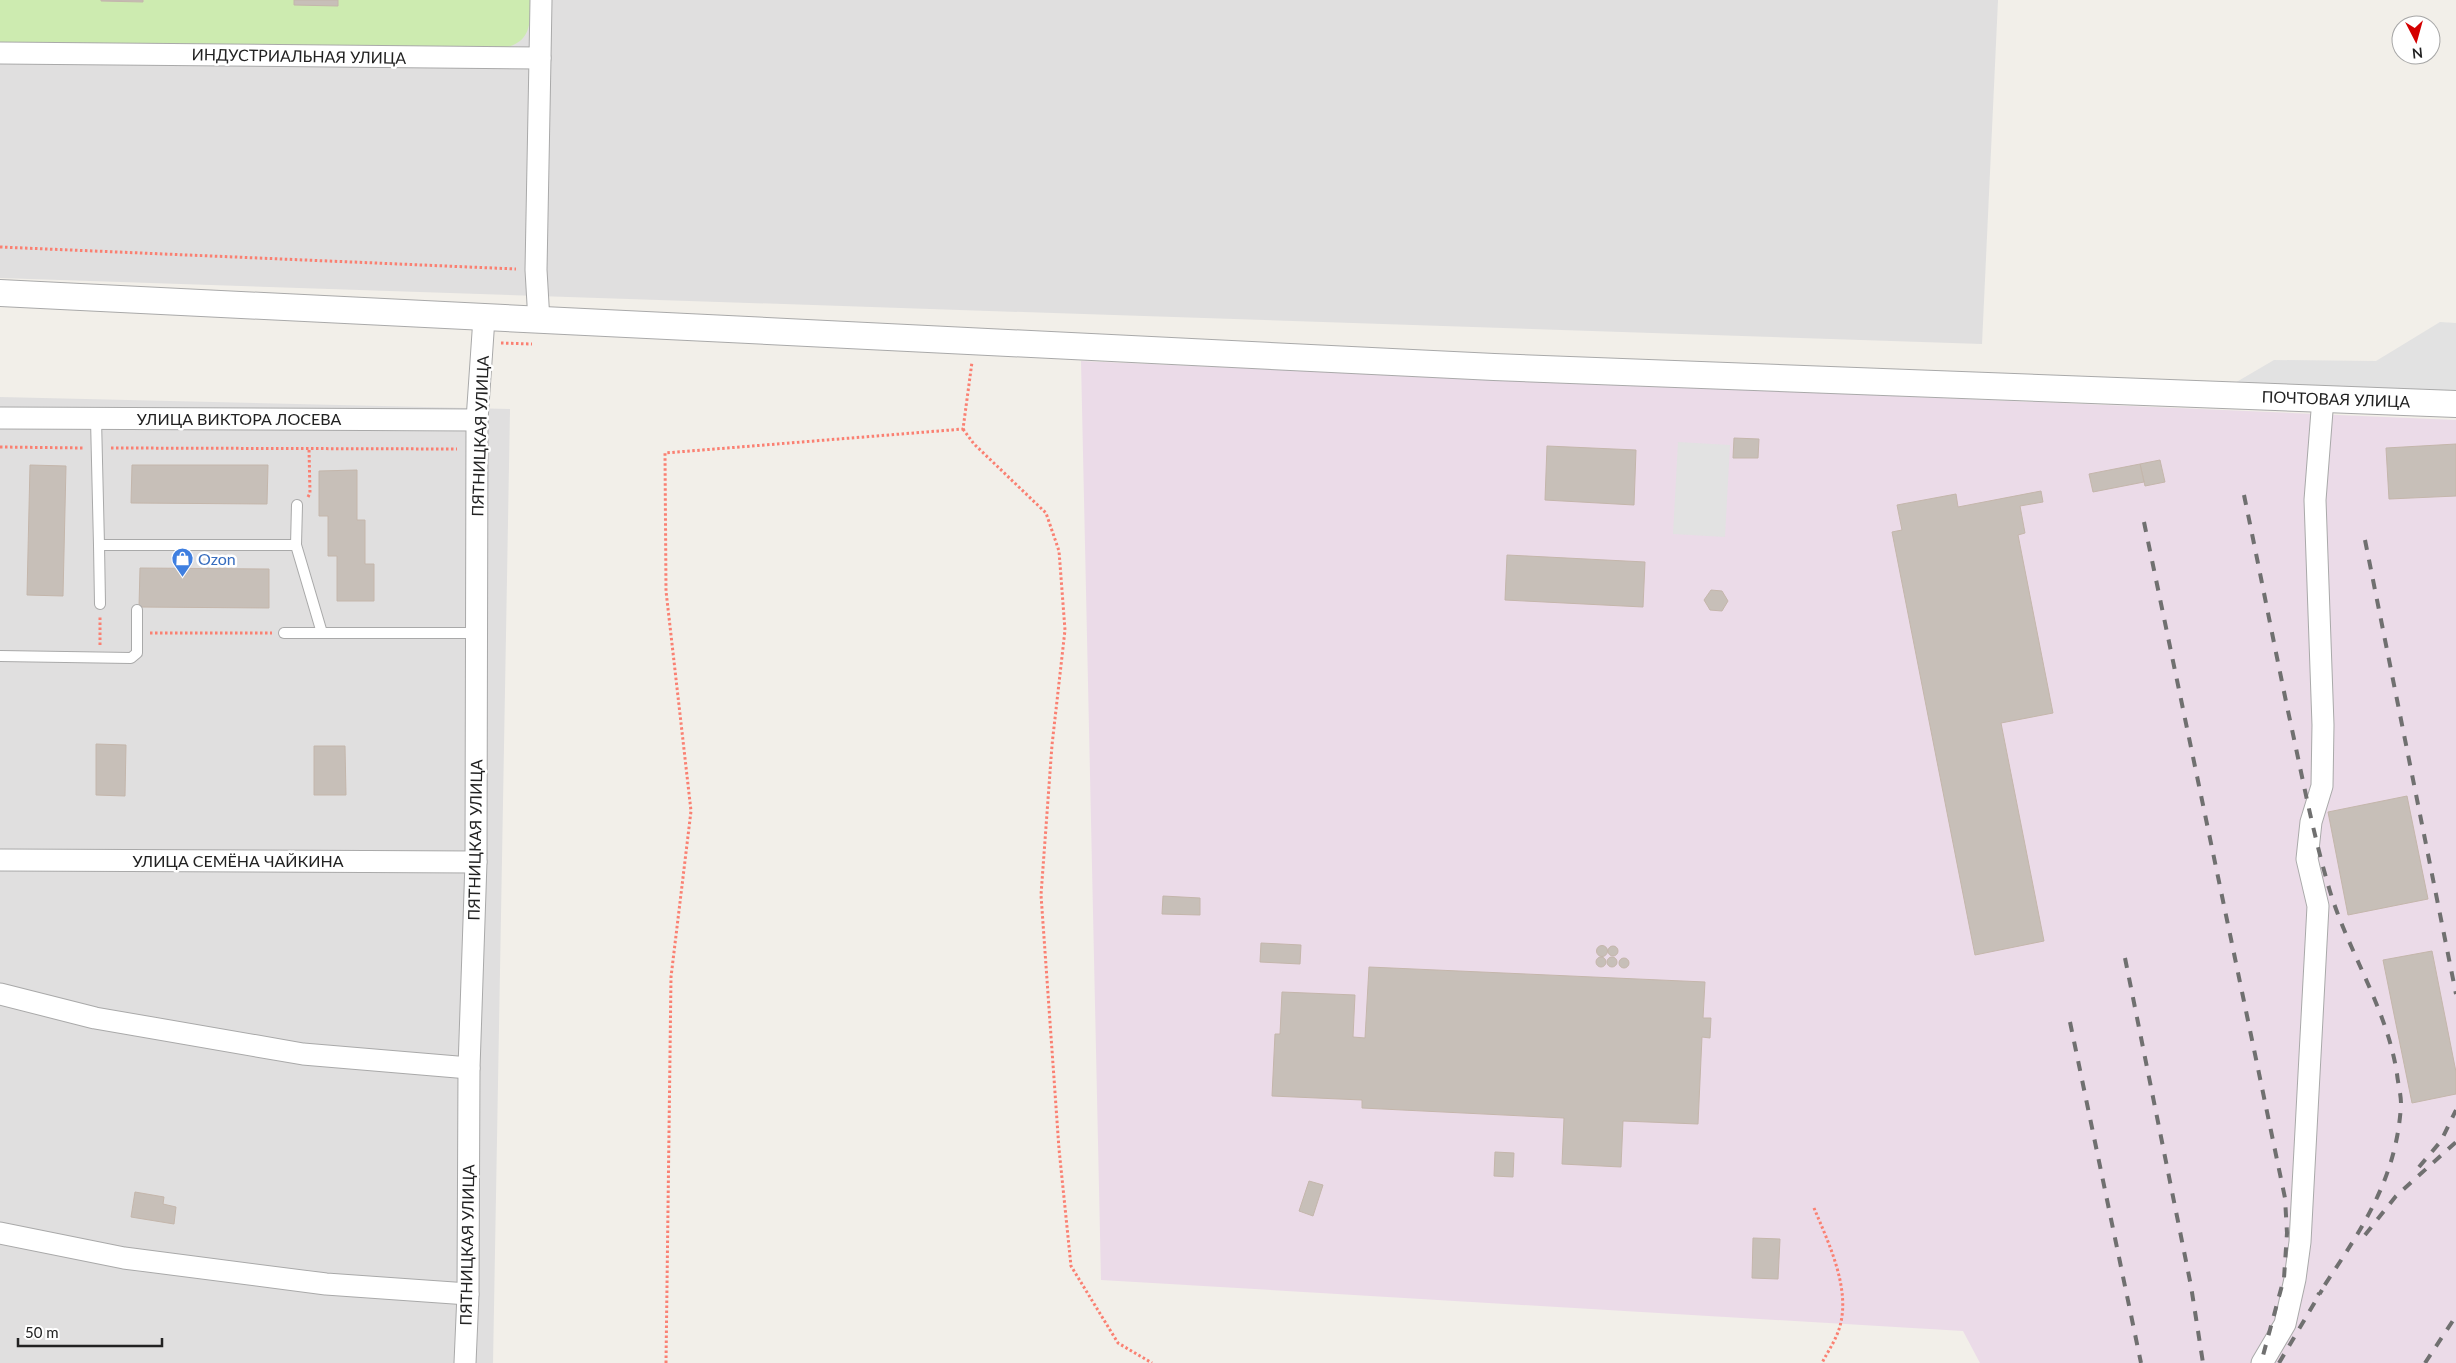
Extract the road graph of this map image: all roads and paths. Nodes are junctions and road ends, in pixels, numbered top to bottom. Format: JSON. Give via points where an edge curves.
{"nodes":[{"id":1,"x":541,"y":0,"type":"edge"},
{"id":2,"x":0,"y":53,"type":"edge"},
{"id":3,"x":540,"y":58,"type":"junction"},
{"id":4,"x":0,"y":247,"type":"edge"},
{"id":5,"x":536,"y":270,"type":"junction"},
{"id":6,"x":0,"y":293,"type":"edge"},
{"id":7,"x":484,"y":330,"type":"junction"},
{"id":8,"x":538,"y":332,"type":"junction"},
{"id":9,"x":975,"y":342,"type":"junction"},
{"id":10,"x":2323,"y":398,"type":"junction"},
{"id":11,"x":2456,"y":404,"type":"edge"},
{"id":12,"x":0,"y":418,"type":"edge"},
{"id":13,"x":96,"y":419,"type":"junction"},
{"id":14,"x":477,"y":420,"type":"junction"},
{"id":15,"x":963,"y":429,"type":"junction"},
{"id":16,"x":0,"y":447,"type":"edge"},
{"id":17,"x":97,"y":448,"type":"junction"},
{"id":18,"x":309,"y":449,"type":"junction"},
{"id":19,"x":478,"y":449,"type":"junction"},
{"id":20,"x":296,"y":505,"type":"joint"},
{"id":21,"x":99,"y":545,"type":"junction"},
{"id":22,"x":296,"y":545,"type":"junction"},
{"id":23,"x":100,"y":604,"type":"joint"},
{"id":24,"x":137,"y":610,"type":"dead end"},
{"id":25,"x":137,"y":633,"type":"junction"},
{"id":26,"x":284,"y":633,"type":"joint"},
{"id":27,"x":322,"y":633,"type":"junction"},
{"id":28,"x":477,"y":633,"type":"junction"},
{"id":29,"x":0,"y":656,"type":"edge"},
{"id":30,"x":100,"y":658,"type":"junction"},
{"id":31,"x":0,"y":860,"type":"edge"},
{"id":32,"x":476,"y":862,"type":"junction"},
{"id":33,"x":0,"y":994,"type":"edge"},
{"id":34,"x":469,"y":1068,"type":"junction"},
{"id":35,"x":1814,"y":1208,"type":"dead end"},
{"id":36,"x":0,"y":1233,"type":"edge"},
{"id":37,"x":468,"y":1294,"type":"junction"},
{"id":38,"x":465,"y":1363,"type":"edge"},
{"id":39,"x":666,"y":1363,"type":"edge"},
{"id":40,"x":1152,"y":1363,"type":"edge"},
{"id":41,"x":1822,"y":1363,"type":"edge"},
{"id":42,"x":2262,"y":1363,"type":"edge"}],
"edges":[{"from":1,"to":3,"type":"street"},
{"from":2,"to":3,"type":"street","name":"ИНДУСТРИАЛЬНАЯ УЛИЦА"},
{"from":3,"to":5,"type":"street"},
{"from":4,"to":5,"type":"path"},
{"from":5,"to":8,"type":"street"},
{"from":6,"to":7,"type":"street","name":"ПОЧТОВАЯ УЛИЦА"},
{"from":7,"to":8,"type":"street","name":"ПОЧТОВАЯ УЛИЦА"},
{"from":7,"to":8,"type":"path"},
{"from":7,"to":14,"type":"street","name":"ПЯТНИЦКАЯ УЛИЦА"},
{"from":8,"to":9,"type":"street","name":"ПОЧТОВАЯ УЛИЦА"},
{"from":9,"to":10,"type":"street","name":"ПОЧТОВАЯ УЛИЦА","via":[[1494,367]]},
{"from":9,"to":15,"type":"path"},
{"from":10,"to":11,"type":"street","name":"ПОЧТОВАЯ УЛИЦА"},
{"from":10,"to":42,"type":"street","via":[[2315,500],[2323,724],[2322,786],[2311,822],[2307,859],[2318,906],[2300,1242],[2285,1324]]},
{"from":12,"to":13,"type":"street","name":"УЛИЦА ВИКТОРА ЛОСЕВА"},
{"from":13,"to":14,"type":"street","name":"УЛИЦА ВИКТОРА ЛОСЕВА"},
{"from":13,"to":17,"type":"lane"},
{"from":14,"to":19,"type":"street","name":"ПЯТНИЦКАЯ УЛИЦА"},
{"from":15,"to":39,"type":"path","via":[[665,453],[666,591],[691,811],[671,977]]},
{"from":15,"to":40,"type":"path","via":[[974,444],[1046,512],[1059,551],[1065,630],[1052,745],[1041,895],[1059,1149],[1071,1266],[1118,1343]]},
{"from":16,"to":17,"type":"path"},
{"from":17,"to":18,"type":"path"},
{"from":17,"to":21,"type":"lane"},
{"from":18,"to":19,"type":"path"},
{"from":18,"to":20,"type":"path","via":[[310,493]]},
{"from":19,"to":28,"type":"street","name":"ПЯТНИЦКАЯ УЛИЦА"},
{"from":20,"to":22,"type":"lane"},
{"from":21,"to":22,"type":"lane"},
{"from":21,"to":23,"type":"lane"},
{"from":22,"to":27,"type":"lane"},
{"from":23,"to":30,"type":"path"},
{"from":24,"to":25,"type":"lane"},
{"from":25,"to":26,"type":"path"},
{"from":25,"to":30,"type":"lane","via":[[136,657]]},
{"from":26,"to":27,"type":"lane"},
{"from":27,"to":28,"type":"lane"},
{"from":28,"to":32,"type":"street","name":"ПЯТНИЦКАЯ УЛИЦА"},
{"from":29,"to":30,"type":"lane"},
{"from":31,"to":32,"type":"street","name":"УЛИЦА СЕМЁНА ЧАЙКИНА"},
{"from":32,"to":34,"type":"street","name":"ПЯТНИЦКАЯ УЛИЦА"},
{"from":33,"to":34,"type":"street","via":[[94,1018],[304,1054]]},
{"from":34,"to":37,"type":"street","name":"ПЯТНИЦКАЯ УЛИЦА"},
{"from":35,"to":41,"type":"path","via":[[1837,1265],[1842,1298],[1839,1331]]},
{"from":36,"to":37,"type":"street","via":[[124,1258],[326,1284]]},
{"from":37,"to":38,"type":"street","name":"ПЯТНИЦКАЯ УЛИЦА"}]}
